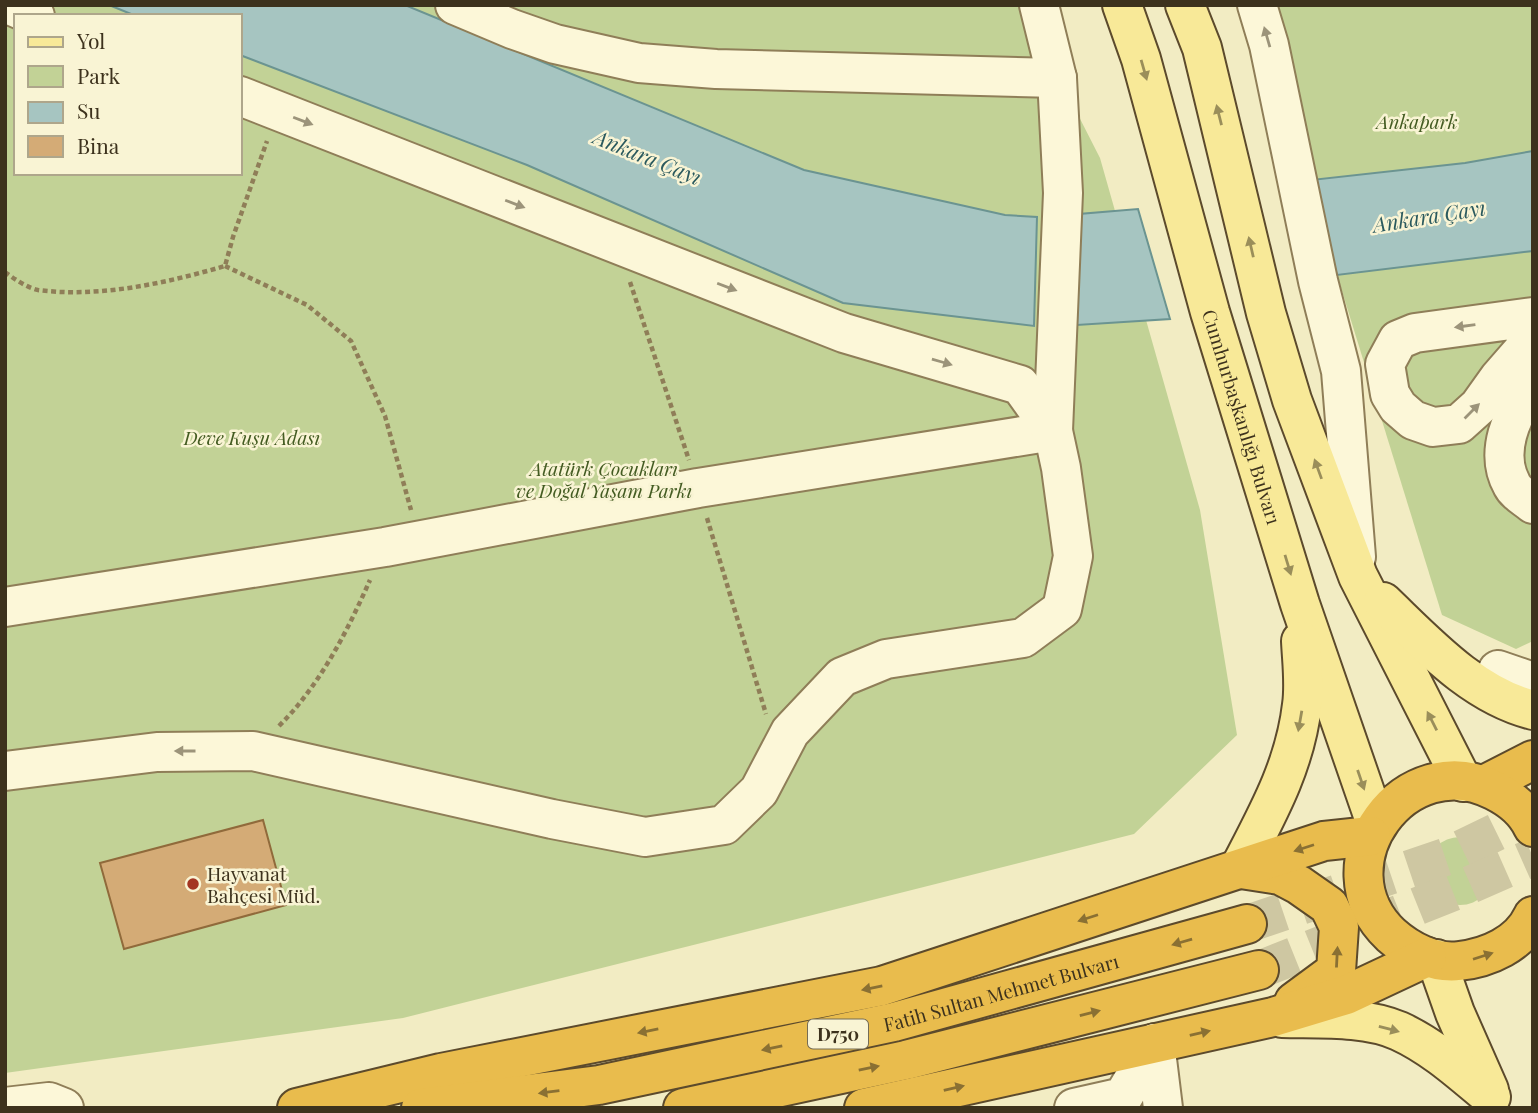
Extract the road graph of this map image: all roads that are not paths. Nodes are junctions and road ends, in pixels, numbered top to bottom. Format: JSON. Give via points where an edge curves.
{"nodes":[{"id":1,"x":10,"y":5,"type":"edge"},
{"id":2,"x":455,"y":5,"type":"edge"},
{"id":3,"x":1039,"y":5,"type":"edge"},
{"id":4,"x":1122,"y":5,"type":"edge"},
{"id":5,"x":1185,"y":5,"type":"edge"},
{"id":6,"x":1257,"y":5,"type":"edge"},
{"id":7,"x":30,"y":14,"type":"edge"},
{"id":8,"x":1057,"y":78,"type":"junction"},
{"id":9,"x":242,"y":97,"type":"edge"},
{"id":10,"x":1533,"y":317,"type":"edge"},
{"id":11,"x":1533,"y":339,"type":"edge"},
{"id":12,"x":1385,"y":364,"type":"junction"},
{"id":13,"x":1533,"y":387,"type":"edge"},
{"id":14,"x":1342,"y":397,"type":"junction"},
{"id":15,"x":1053,"y":431,"type":"junction"},
{"id":16,"x":1533,"y":504,"type":"edge"},
{"id":17,"x":1359,"y":578,"type":"junction"},
{"id":18,"x":1300,"y":604,"type":"junction"},
{"id":19,"x":5,"y":607,"type":"edge"},
{"id":20,"x":1533,"y":710,"type":"edge"},
{"id":21,"x":1533,"y":760,"type":"edge"},
{"id":22,"x":5,"y":771,"type":"edge"},
{"id":23,"x":1473,"y":783,"type":"junction"},
{"id":24,"x":1533,"y":827,"type":"edge"},
{"id":25,"x":1374,"y":830,"type":"junction"},
{"id":26,"x":1238,"y":869,"type":"junction"},
{"id":27,"x":1247,"y":924,"type":"tunnel mouth"},
{"id":28,"x":1532,"y":925,"type":"edge"},
{"id":29,"x":1431,"y":958,"type":"junction"},
{"id":30,"x":1259,"y":970,"type":"tunnel mouth"},
{"id":31,"x":1273,"y":1017,"type":"junction"},
{"id":32,"x":1155,"y":1044,"type":"junction"},
{"id":33,"x":1493,"y":1102,"type":"edge"},
{"id":34,"x":5,"y":1107,"type":"edge"},
{"id":35,"x":876,"y":1107,"type":"edge"},
{"id":36,"x":64,"y":1108,"type":"edge"},
{"id":37,"x":297,"y":1108,"type":"edge"},
{"id":38,"x":421,"y":1108,"type":"edge"},
{"id":39,"x":683,"y":1108,"type":"edge"},
{"id":40,"x":1074,"y":1108,"type":"edge"},
{"id":41,"x":1163,"y":1108,"type":"edge"}],
"edges":[{"from":1,"to":7,"type":"street"},
{"from":2,"to":8,"type":"street","via":[[555,44],[677,68]]},
{"from":3,"to":8,"type":"street"},
{"from":4,"to":18,"type":"main road","name":"Cumhurbaşkanlığı Bulvarı","one_way":true},
{"from":17,"to":5,"type":"main road","one_way":true,"via":[[1292,400],[1266,313],[1202,48]]},
{"from":14,"to":6,"type":"street","one_way":true,"via":[[1341,370]]},
{"from":8,"to":15,"type":"street","via":[[1063,193]]},
{"from":9,"to":15,"type":"street","one_way":true,"via":[[844,333],[1020,385]]},
{"from":10,"to":12,"type":"street","one_way":true,"via":[[1415,333],[1398,340]]},
{"from":12,"to":11,"type":"street","one_way":true,"via":[[1390,394],[1413,420],[1433,427],[1459,424]]},
{"from":12,"to":14,"type":"street","via":[[1352,362]]},
{"from":13,"to":16,"type":"street","via":[[1505,438],[1505,468],[1513,488]]},
{"from":14,"to":17,"type":"street"},
{"from":15,"to":19,"type":"street","via":[[698,488],[402,544]]},
{"from":15,"to":22,"type":"street","one_way":true,"via":[[1073,556],[1062,609],[1023,638],[887,659],[842,677],[790,732],[759,790],[724,825],[645,837],[253,751],[157,752]]},
{"from":17,"to":20,"type":"main road","via":[[1430,647],[1479,686],[1514,706]]},
{"from":23,"to":17,"type":"main road","one_way":true},
{"from":18,"to":25,"type":"main road","name":"Cumhurbaşkanlığı Bulvarı","one_way":true},
{"from":18,"to":26,"type":"main road","one_way":true,"via":[[1303,702],[1294,751]]},
{"from":21,"to":23,"type":"highway"},
{"from":23,"to":24,"type":"highway","via":[[1509,798]]},
{"from":23,"to":25,"type":"highway","via":[[1454,780],[1423,786],[1396,801]]},
{"from":25,"to":26,"type":"highway","one_way":true},
{"from":25,"to":29,"type":"highway","via":[[1363,876],[1369,903],[1382,927],[1402,945]]},
{"from":31,"to":26,"type":"highway","one_way":true,"via":[[1336,971],[1339,927],[1329,906],[1299,885],[1280,875]]},
{"from":26,"to":37,"type":"highway","one_way":true,"via":[[882,986],[440,1073]]},
{"from":27,"to":38,"type":"highway","name":"Fatih Sultan Mehmet Bulvarı","number":"D750","one_way":true,"via":[[880,1025],[599,1085]]},
{"from":29,"to":28,"type":"highway","one_way":true,"via":[[1455,962],[1484,957]]},
{"from":29,"to":31,"type":"highway","via":[[1346,995]]},
{"from":29,"to":33,"type":"main road"},
{"from":39,"to":30,"type":"highway","number":"D750","one_way":true,"via":[[906,1060]]},
{"from":32,"to":31,"type":"highway","one_way":true},
{"from":31,"to":33,"type":"main road","one_way":true,"via":[[1348,1019],[1397,1030],[1435,1051]]},
{"from":35,"to":32,"type":"highway","one_way":true},
{"from":32,"to":40,"type":"street","via":[[1123,1097]]},
{"from":32,"to":41,"type":"street"},
{"from":34,"to":36,"type":"street","via":[[49,1102]]}]}
